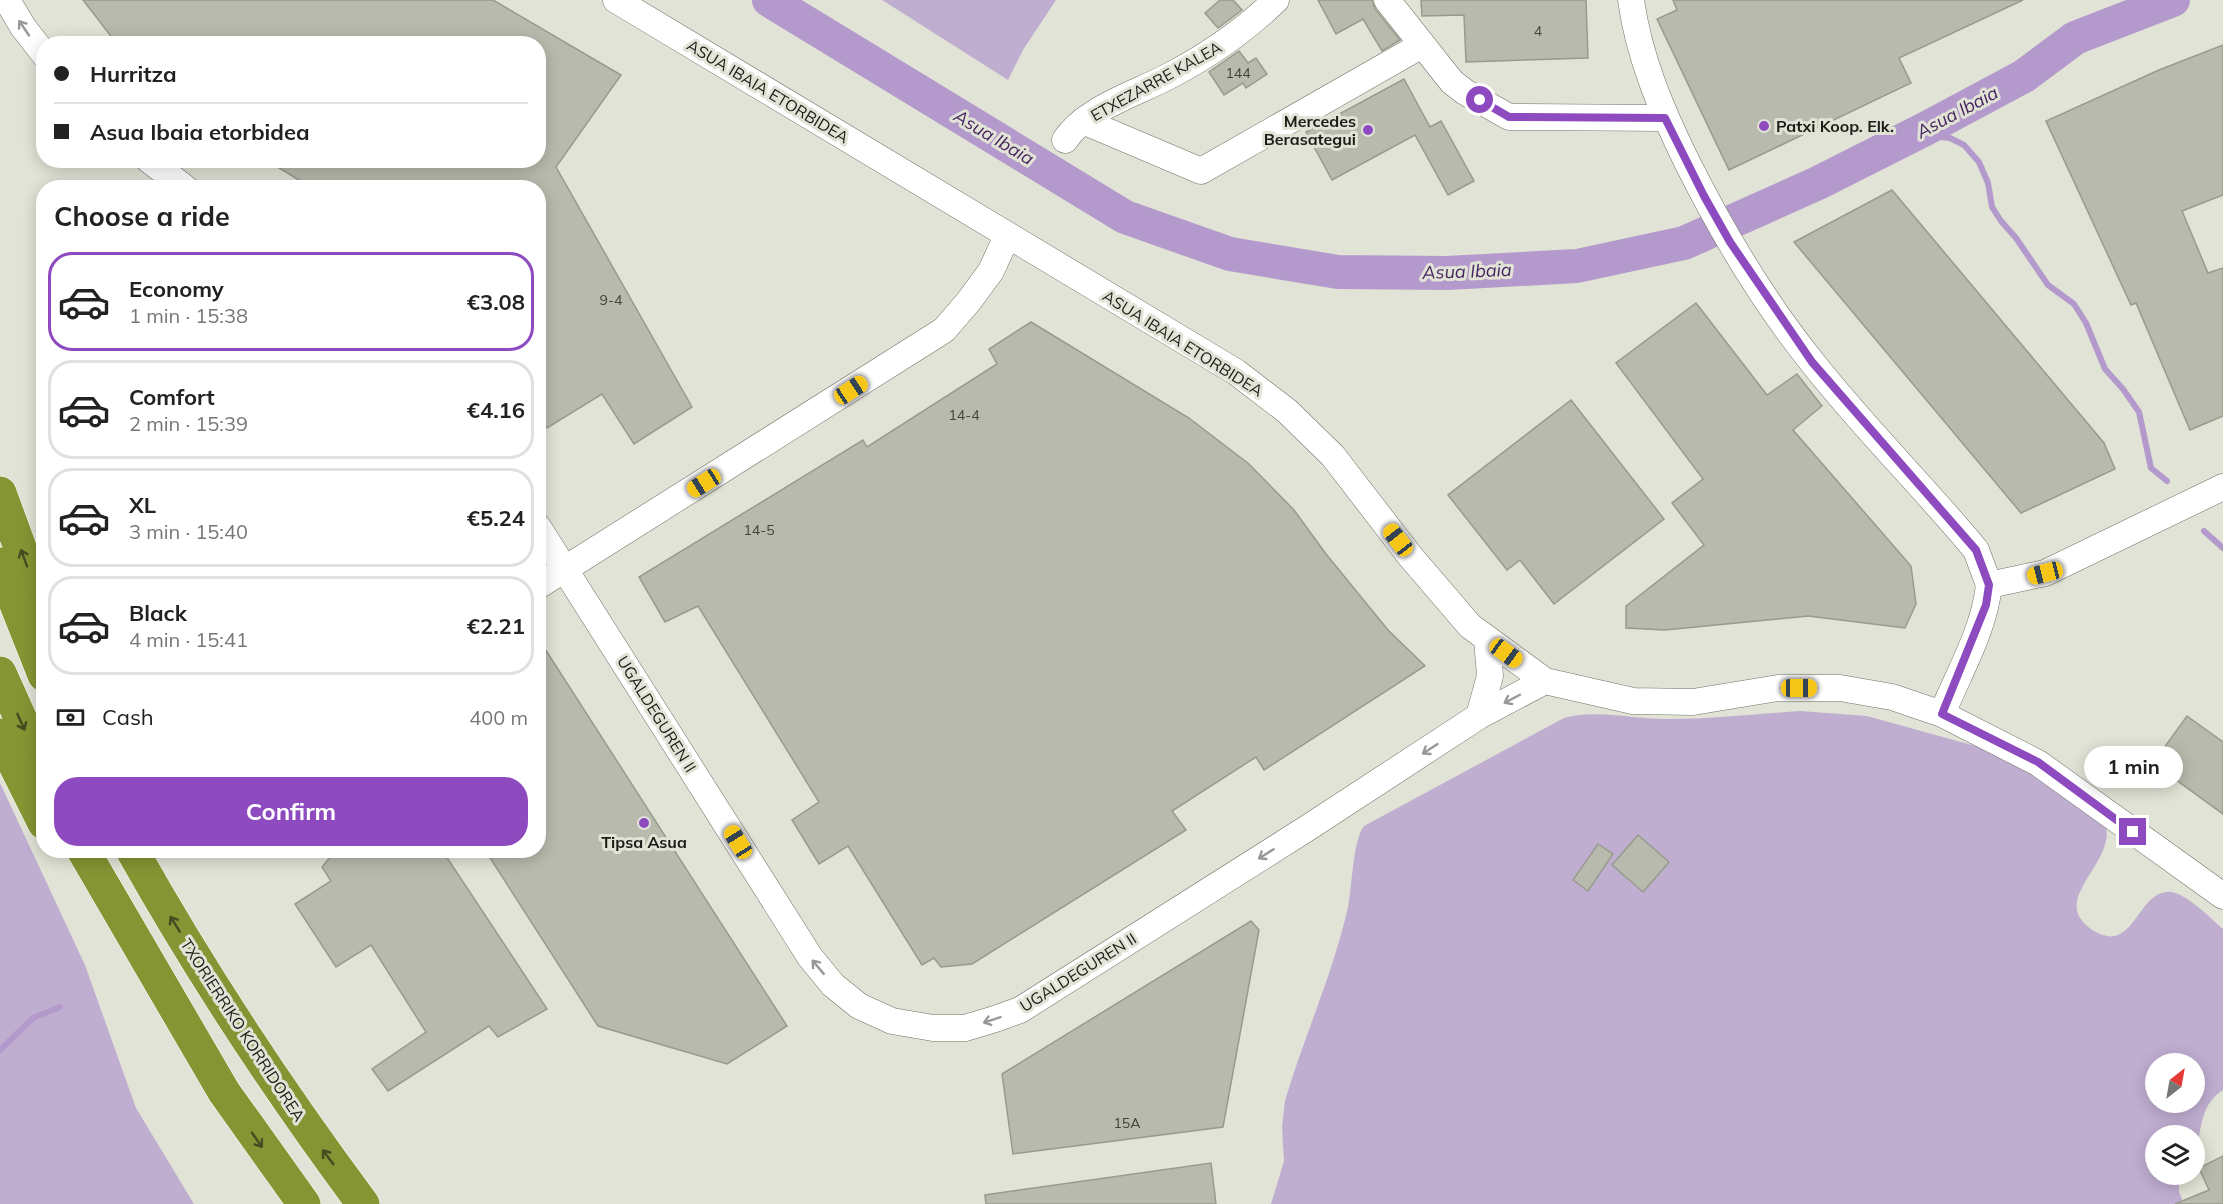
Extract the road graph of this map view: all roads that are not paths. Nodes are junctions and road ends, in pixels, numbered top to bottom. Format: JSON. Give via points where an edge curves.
{"nodes":[{"id":1,"x":7,"y":0,"type":"edge"},
{"id":2,"x":616,"y":0,"type":"edge"},
{"id":3,"x":1276,"y":0,"type":"edge"},
{"id":4,"x":1387,"y":0,"type":"edge"},
{"id":5,"x":1631,"y":0,"type":"edge"},
{"id":6,"x":36,"y":44,"type":"edge"},
{"id":7,"x":1422,"y":45,"type":"junction"},
{"id":8,"x":1665,"y":118,"type":"junction"},
{"id":9,"x":1083,"y":121,"type":"junction"},
{"id":10,"x":1065,"y":140,"type":"dead end"},
{"id":11,"x":159,"y":168,"type":"edge"},
{"id":12,"x":174,"y":180,"type":"edge"},
{"id":13,"x":1007,"y":236,"type":"junction"},
{"id":14,"x":2223,"y":487,"type":"edge"},
{"id":15,"x":0,"y":493,"type":"edge"},
{"id":16,"x":546,"y":539,"type":"edge"},
{"id":17,"x":0,"y":564,"type":"edge"},
{"id":18,"x":567,"y":570,"type":"junction"},
{"id":19,"x":546,"y":582,"type":"edge"},
{"id":20,"x":1989,"y":585,"type":"junction"},
{"id":21,"x":36,"y":591,"type":"edge"},
{"id":22,"x":1487,"y":639,"type":"junction"},
{"id":23,"x":36,"y":655,"type":"edge"},
{"id":24,"x":0,"y":673,"type":"edge"},
{"id":25,"x":1545,"y":681,"type":"junction"},
{"id":26,"x":1942,"y":714,"type":"junction"},
{"id":27,"x":1479,"y":716,"type":"junction"},
{"id":28,"x":0,"y":735,"type":"edge"},
{"id":29,"x":36,"y":753,"type":"edge"},
{"id":30,"x":36,"y":807,"type":"edge"},
{"id":31,"x":62,"y":858,"type":"edge"},
{"id":32,"x":88,"y":858,"type":"edge"},
{"id":33,"x":136,"y":858,"type":"edge"},
{"id":34,"x":141,"y":858,"type":"edge"},
{"id":35,"x":155,"y":892,"type":"junction"},
{"id":36,"x":2223,"y":896,"type":"edge"},
{"id":37,"x":224,"y":1092,"type":"junction"},
{"id":38,"x":304,"y":1204,"type":"edge"},
{"id":39,"x":363,"y":1204,"type":"edge"}],
"edges":[{"from":6,"to":1,"type":"street","one_way":true},
{"from":2,"to":13,"type":"street","name":"ASUA IBAIA ETORBIDEA"},
{"from":3,"to":9,"type":"street","name":"ETXEZARRE KALEA","via":[[1234,37],[1194,63]]},
{"from":4,"to":7,"type":"street"},
{"from":5,"to":8,"type":"street","via":[[1645,62]]},
{"from":7,"to":8,"type":"street","via":[[1452,82],[1509,117]]},
{"from":7,"to":9,"type":"street","via":[[1201,171]]},
{"from":8,"to":20,"type":"street","via":[[1730,242],[1812,362],[1976,550]]},
{"from":9,"to":10,"type":"street","name":"ETXEZARRE KALEA","via":[[1074,126]]},
{"from":11,"to":12,"type":"street"},
{"from":13,"to":18,"type":"street","via":[[991,271],[944,330]]},
{"from":13,"to":22,"type":"street","name":"ASUA IBAIA ETORBIDEA","via":[[1236,372],[1287,411],[1333,456],[1410,556],[1470,626]]},
{"from":14,"to":20,"type":"street","via":[[2045,573]]},
{"from":21,"to":15,"type":"highway","one_way":true},
{"from":16,"to":18,"type":"street","name":"UGALDEGUREN II"},
{"from":17,"to":23,"type":"highway"},
{"from":18,"to":19,"type":"street"},
{"from":27,"to":18,"type":"street","name":"UGALDEGUREN II","one_way":true,"via":[[1020,1010],[965,1028],[911,1026],[859,1006],[833,985],[810,957]]},
{"from":20,"to":26,"type":"street","via":[[1980,625]]},
{"from":22,"to":25,"type":"street","name":"ASUA IBAIA ETORBIDEA"},
{"from":22,"to":27,"type":"street","via":[[1490,676]]},
{"from":24,"to":29,"type":"highway","one_way":true},
{"from":25,"to":26,"type":"street","name":"ASUA IBAIA ETORBIDEA","via":[[1634,701],[1693,702],[1778,688],[1840,688],[1892,697]]},
{"from":25,"to":27,"type":"street","name":"UGALDEGUREN II","one_way":true},
{"from":26,"to":36,"type":"street","name":"ASUA IBAIA ETORBIDEA","via":[[2038,762]]},
{"from":28,"to":30,"type":"highway"},
{"from":31,"to":37,"type":"highway","via":[[145,992]]},
{"from":32,"to":37,"type":"highway"},
{"from":33,"to":35,"type":"highway","name":"TXORIERRIKO KORRIDOREA"},
{"from":34,"to":35,"type":"highway"},
{"from":39,"to":35,"type":"highway","name":"TXORIERRIKO KORRIDOREA","one_way":true,"via":[[264,1065]]},
{"from":37,"to":38,"type":"highway","one_way":true}]}
